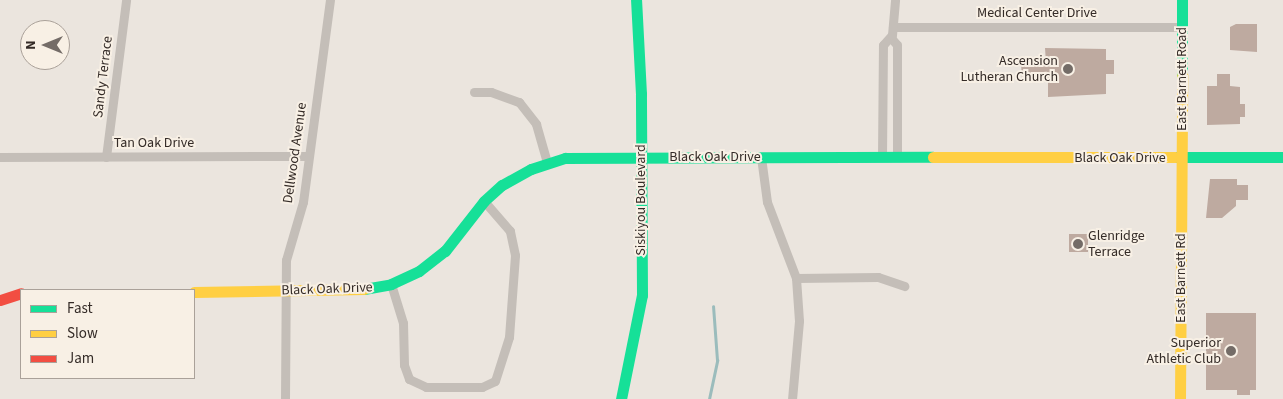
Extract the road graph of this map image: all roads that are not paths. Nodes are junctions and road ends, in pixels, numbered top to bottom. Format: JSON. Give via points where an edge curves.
{"nodes":[{"id":1,"x":126,"y":0,"type":"edge"},
{"id":2,"x":330,"y":0,"type":"edge"},
{"id":3,"x":636,"y":0,"type":"edge"},
{"id":4,"x":895,"y":0,"type":"edge"},
{"id":5,"x":1182,"y":0,"type":"edge"},
{"id":6,"x":893,"y":27,"type":"junction"},
{"id":7,"x":1182,"y":27,"type":"junction"},
{"id":8,"x":891,"y":38,"type":"junction"},
{"id":9,"x":474,"y":92,"type":"dead end"},
{"id":10,"x":308,"y":156,"type":"junction"},
{"id":11,"x":0,"y":157,"type":"edge"},
{"id":12,"x":106,"y":157,"type":"junction"},
{"id":13,"x":641,"y":157,"type":"junction"},
{"id":14,"x":882,"y":157,"type":"junction"},
{"id":15,"x":897,"y":157,"type":"junction"},
{"id":16,"x":1182,"y":157,"type":"junction"},
{"id":17,"x":1283,"y":157,"type":"edge"},
{"id":18,"x":761,"y":158,"type":"junction"},
{"id":19,"x":547,"y":162,"type":"junction"},
{"id":20,"x":484,"y":201,"type":"junction"},
{"id":21,"x":796,"y":278,"type":"junction"},
{"id":22,"x":391,"y":284,"type":"junction"},
{"id":23,"x":904,"y":286,"type":"dead end"},
{"id":24,"x":0,"y":291,"type":"edge"},
{"id":25,"x":20,"y":292,"type":"edge"},
{"id":26,"x":20,"y":292,"type":"edge"},
{"id":27,"x":195,"y":292,"type":"edge"},
{"id":28,"x":284,"y":292,"type":"junction"},
{"id":29,"x":0,"y":300,"type":"edge"},
{"id":30,"x":285,"y":399,"type":"edge"},
{"id":31,"x":621,"y":399,"type":"edge"},
{"id":32,"x":792,"y":399,"type":"edge"},
{"id":33,"x":1180,"y":399,"type":"edge"}],
"edges":[{"from":1,"to":12,"type":"street","name":"Sandy Terrace"},
{"from":2,"to":10,"type":"street","name":"Dellwood Avenue"},
{"from":3,"to":13,"type":"street","name":"Siskiyou Boulevard"},
{"from":4,"to":6,"type":"street"},
{"from":5,"to":7,"type":"street","name":"East Barnett Road"},
{"from":6,"to":7,"type":"street","name":"Medical Center Drive"},
{"from":6,"to":8,"type":"street"},
{"from":7,"to":16,"type":"street","name":"East Barnett Road"},
{"from":8,"to":14,"type":"street","via":[[883,45]]},
{"from":8,"to":15,"type":"street","via":[[897,45]]},
{"from":9,"to":19,"type":"street","via":[[491,92],[519,102],[536,124]]},
{"from":10,"to":12,"type":"street","name":"Tan Oak Drive"},
{"from":10,"to":28,"type":"street","name":"Dellwood Avenue","via":[[303,202],[286,260]]},
{"from":11,"to":12,"type":"street","name":"Tan Oak Drive"},
{"from":13,"to":18,"type":"street","name":"Black Oak Drive"},
{"from":13,"to":19,"type":"street","name":"Black Oak Drive","via":[[582,157]]},
{"from":13,"to":31,"type":"street","name":"Siskiyou Boulevard","via":[[642,295],[638,329]]},
{"from":14,"to":15,"type":"street","name":"Black Oak Drive"},
{"from":14,"to":18,"type":"street","name":"Black Oak Drive"},
{"from":15,"to":16,"type":"street","name":"Black Oak Drive"},
{"from":16,"to":17,"type":"street","name":"Black Oak Drive"},
{"from":16,"to":33,"type":"street","name":"East Barnett Rd"},
{"from":18,"to":21,"type":"street","via":[[767,202]]},
{"from":19,"to":20,"type":"street","name":"Black Oak Drive","via":[[517,175]]},
{"from":20,"to":22,"type":"street","name":"Black Oak Drive","via":[[445,251],[419,271]]},
{"from":20,"to":22,"type":"street","via":[[510,231],[515,255],[509,337],[495,381],[482,387],[426,388],[409,379],[404,365],[403,323]]},
{"from":21,"to":23,"type":"street","via":[[878,277]]},
{"from":21,"to":32,"type":"street","via":[[800,322]]},
{"from":22,"to":28,"type":"street","name":"Black Oak Drive","via":[[351,291]]},
{"from":24,"to":25,"type":"street"},
{"from":26,"to":29,"type":"street"},
{"from":27,"to":28,"type":"street","name":"Black Oak Drive"},
{"from":28,"to":30,"type":"street","name":"Dellwood Avenue"}]}
